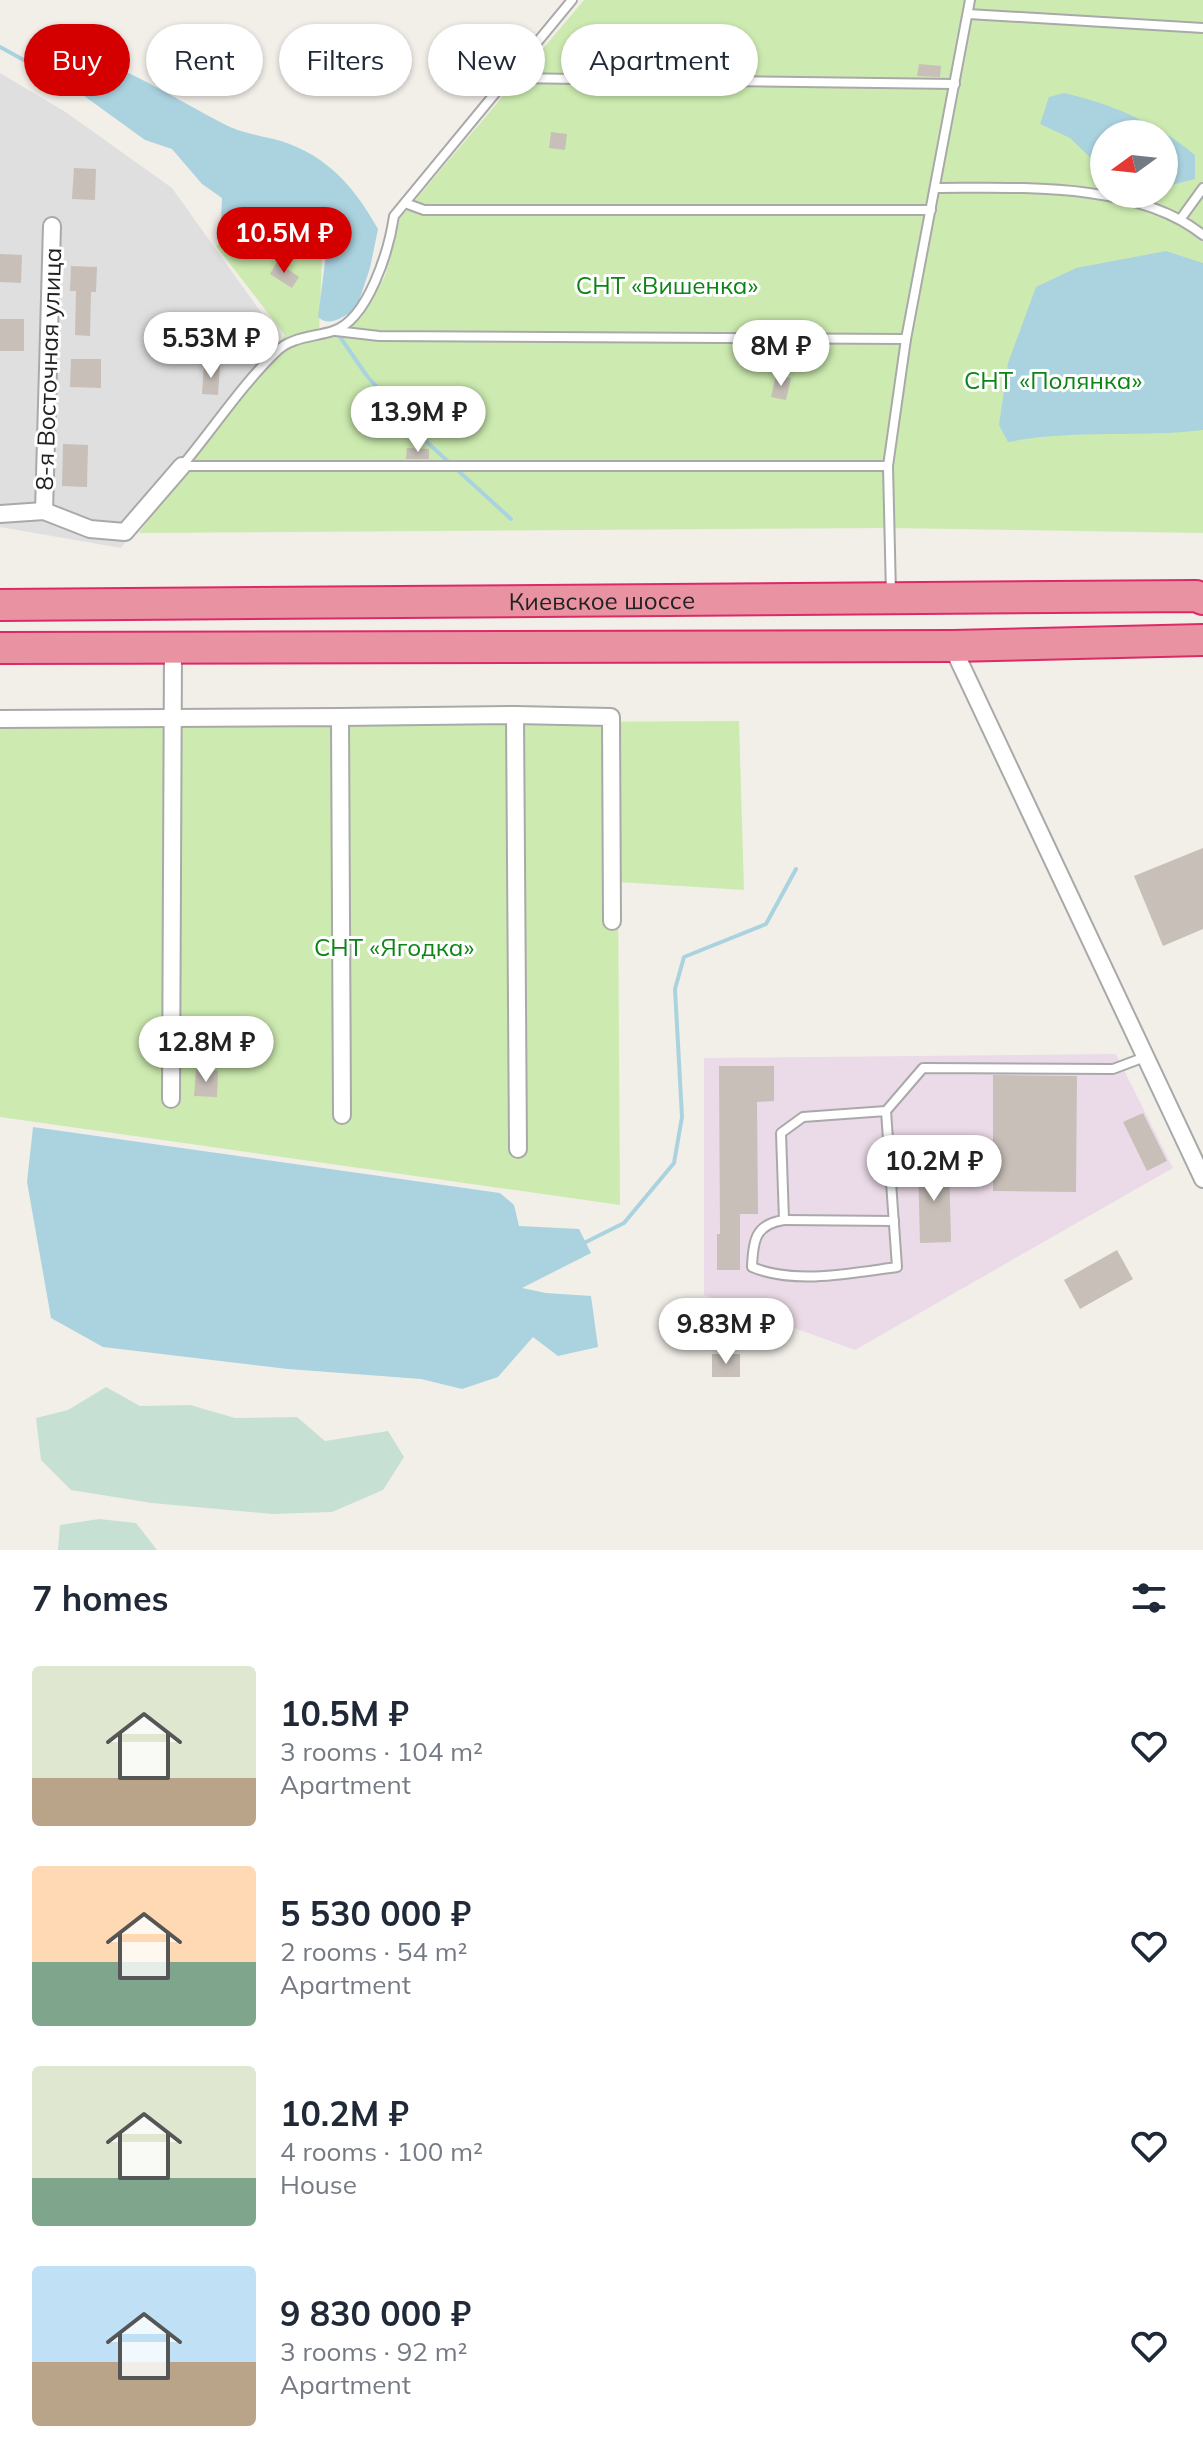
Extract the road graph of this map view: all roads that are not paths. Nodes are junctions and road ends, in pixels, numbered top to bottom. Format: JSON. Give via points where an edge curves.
{"nodes":[{"id":1,"x":572,"y":0,"type":"edge"},
{"id":2,"x":970,"y":0,"type":"edge"},
{"id":3,"x":968,"y":14,"type":"junction"},
{"id":4,"x":1203,"y":28,"type":"edge"},
{"id":5,"x":545,"y":32,"type":"edge"},
{"id":6,"x":545,"y":79,"type":"edge"},
{"id":7,"x":955,"y":84,"type":"junction"},
{"id":8,"x":492,"y":96,"type":"edge"},
{"id":9,"x":935,"y":188,"type":"junction"},
{"id":10,"x":1203,"y":188,"type":"edge"},
{"id":11,"x":405,"y":203,"type":"junction"},
{"id":12,"x":931,"y":210,"type":"junction"},
{"id":13,"x":1182,"y":217,"type":"junction"},
{"id":14,"x":52,"y":226,"type":"dead end"},
{"id":15,"x":1203,"y":235,"type":"edge"},
{"id":16,"x":335,"y":330,"type":"junction"},
{"id":17,"x":906,"y":339,"type":"junction"},
{"id":18,"x":182,"y":466,"type":"junction"},
{"id":19,"x":888,"y":466,"type":"junction"},
{"id":20,"x":44,"y":511,"type":"junction"},
{"id":21,"x":0,"y":514,"type":"edge"},
{"id":22,"x":891,"y":599,"type":"junction"},
{"id":23,"x":1203,"y":599,"type":"edge"},
{"id":24,"x":0,"y":605,"type":"edge"},
{"id":25,"x":1203,"y":640,"type":"edge"},
{"id":26,"x":952,"y":646,"type":"junction"},
{"id":27,"x":0,"y":648,"type":"edge"},
{"id":28,"x":173,"y":649,"type":"junction"},
{"id":29,"x":515,"y":715,"type":"junction"},
{"id":30,"x":173,"y":717,"type":"junction"},
{"id":31,"x":340,"y":717,"type":"junction"},
{"id":32,"x":0,"y":719,"type":"edge"},
{"id":33,"x":612,"y":921,"type":"dead end"},
{"id":34,"x":1145,"y":1057,"type":"junction"},
{"id":35,"x":171,"y":1099,"type":"dead end"},
{"id":36,"x":886,"y":1111,"type":"junction"},
{"id":37,"x":342,"y":1115,"type":"dead end"},
{"id":38,"x":518,"y":1149,"type":"dead end"},
{"id":39,"x":1203,"y":1179,"type":"edge"},
{"id":40,"x":784,"y":1220,"type":"junction"},
{"id":41,"x":894,"y":1221,"type":"junction"}],
"edges":[{"from":1,"to":5,"type":"lane"},
{"from":2,"to":3,"type":"lane"},
{"from":3,"to":4,"type":"lane"},
{"from":3,"to":7,"type":"lane"},
{"from":6,"to":7,"type":"lane"},
{"from":7,"to":9,"type":"lane"},
{"from":8,"to":11,"type":"lane"},
{"from":9,"to":12,"type":"lane"},
{"from":9,"to":13,"type":"lane","via":[[1035,188],[1116,198]]},
{"from":10,"to":13,"type":"lane"},
{"from":11,"to":12,"type":"lane","via":[[424,210]]},
{"from":11,"to":16,"type":"lane","via":[[394,216],[390,245],[358,315]]},
{"from":12,"to":17,"type":"lane"},
{"from":13,"to":15,"type":"lane"},
{"from":14,"to":20,"type":"street","name":"8-я Восточная улица"},
{"from":16,"to":17,"type":"lane","via":[[379,336]]},
{"from":16,"to":18,"type":"lane","via":[[278,349]]},
{"from":17,"to":19,"type":"lane"},
{"from":18,"to":19,"type":"lane"},
{"from":18,"to":20,"type":"street","via":[[125,532],[90,529]]},
{"from":19,"to":22,"type":"lane"},
{"from":20,"to":21,"type":"street"},
{"from":22,"to":23,"type":"highway","name":"Киевское шоссе"},
{"from":22,"to":24,"type":"highway","name":"Киевское шоссе"},
{"from":25,"to":26,"type":"highway","name":"Киевское шоссе"},
{"from":26,"to":28,"type":"highway","name":"Киевское шоссе"},
{"from":26,"to":34,"type":"street"},
{"from":27,"to":28,"type":"highway","name":"Киевское шоссе"},
{"from":28,"to":30,"type":"street"},
{"from":29,"to":31,"type":"street"},
{"from":29,"to":33,"type":"street","via":[[611,717]]},
{"from":29,"to":38,"type":"street"},
{"from":30,"to":31,"type":"street"},
{"from":30,"to":32,"type":"street"},
{"from":30,"to":35,"type":"street"},
{"from":31,"to":37,"type":"street"},
{"from":34,"to":36,"type":"lane","via":[[1113,1069],[923,1068]]},
{"from":34,"to":39,"type":"street"},
{"from":36,"to":40,"type":"lane","via":[[803,1117],[781,1133]]},
{"from":36,"to":41,"type":"lane"},
{"from":40,"to":41,"type":"lane"},
{"from":40,"to":41,"type":"lane","via":[[758,1230],[752,1267],[807,1276],[897,1267]]}]}
